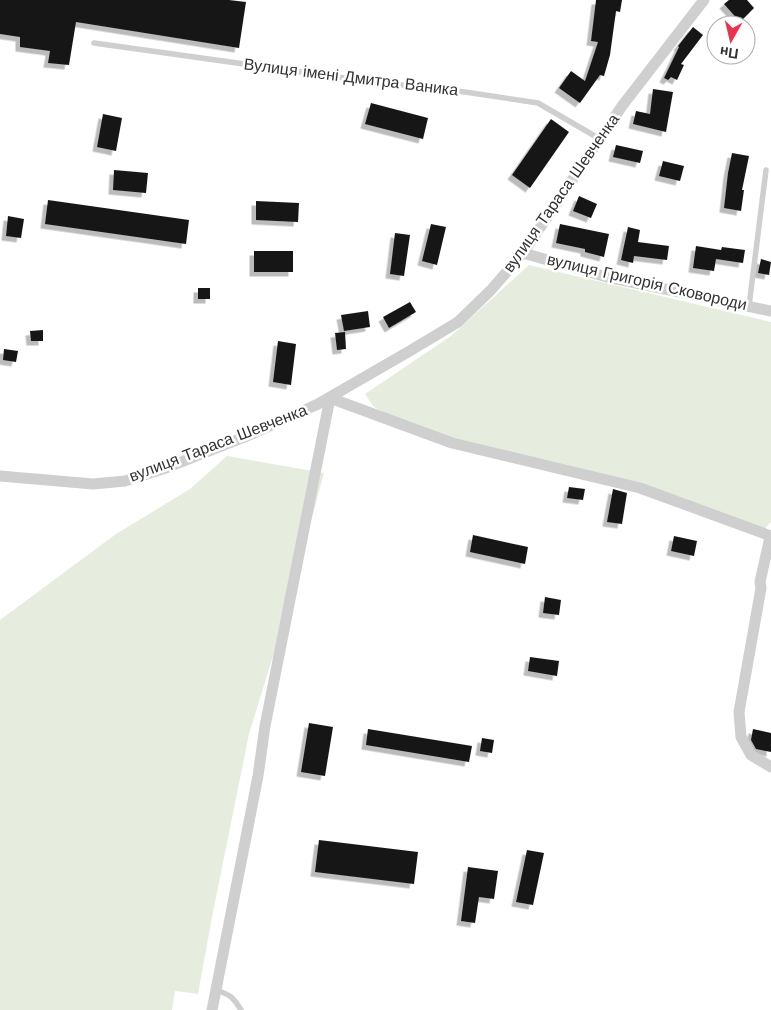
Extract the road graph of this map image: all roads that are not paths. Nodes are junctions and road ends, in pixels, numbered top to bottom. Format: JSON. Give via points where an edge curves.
{"nodes":[{"id":1,"x":704,"y":0,"type":"edge"},
{"id":2,"x":94,"y":43,"type":"dead end"},
{"id":3,"x":600,"y":139,"type":"junction"},
{"id":4,"x":766,"y":170,"type":"dead end"},
{"id":5,"x":523,"y":253,"type":"junction"},
{"id":6,"x":749,"y":306,"type":"junction"},
{"id":7,"x":771,"y":311,"type":"edge"},
{"id":8,"x":0,"y":476,"type":"edge"},
{"id":9,"x":771,"y":537,"type":"edge"},
{"id":10,"x":766,"y":589,"type":"edge"},
{"id":11,"x":771,"y":767,"type":"edge"},
{"id":12,"x":216,"y":990,"type":"junction"},
{"id":13,"x":212,"y":1010,"type":"edge"},
{"id":14,"x":241,"y":1010,"type":"edge"}],
"edges":[{"from":1,"to":3,"type":"street","name":"вулиця Тараса Шевченка"},
{"from":2,"to":3,"type":"lane","name":"Вулиця імені Дмитра Ваника","via":[[538,103]]},
{"from":3,"to":5,"type":"street","name":"вулиця Тараса Шевченка"},
{"from":4,"to":6,"type":"lane"},
{"from":5,"to":6,"type":"street","name":"вулиця Григорія Сковороди","via":[[608,277]]},
{"from":5,"to":8,"type":"street","name":"вулиця Тараса Шевченка","via":[[458,322],[318,404],[252,434],[125,481],[93,484]]},
{"from":6,"to":7,"type":"street","name":"вулиця Григорія Сковороди"},
{"from":9,"to":10,"type":"street","via":[[760,582]]},
{"from":9,"to":12,"type":"street","via":[[640,488],[452,443],[330,398]]},
{"from":10,"to":11,"type":"street","via":[[739,712],[741,737],[751,755]]},
{"from":12,"to":13,"type":"street"},
{"from":12,"to":14,"type":"lane","via":[[229,995]]}]}
